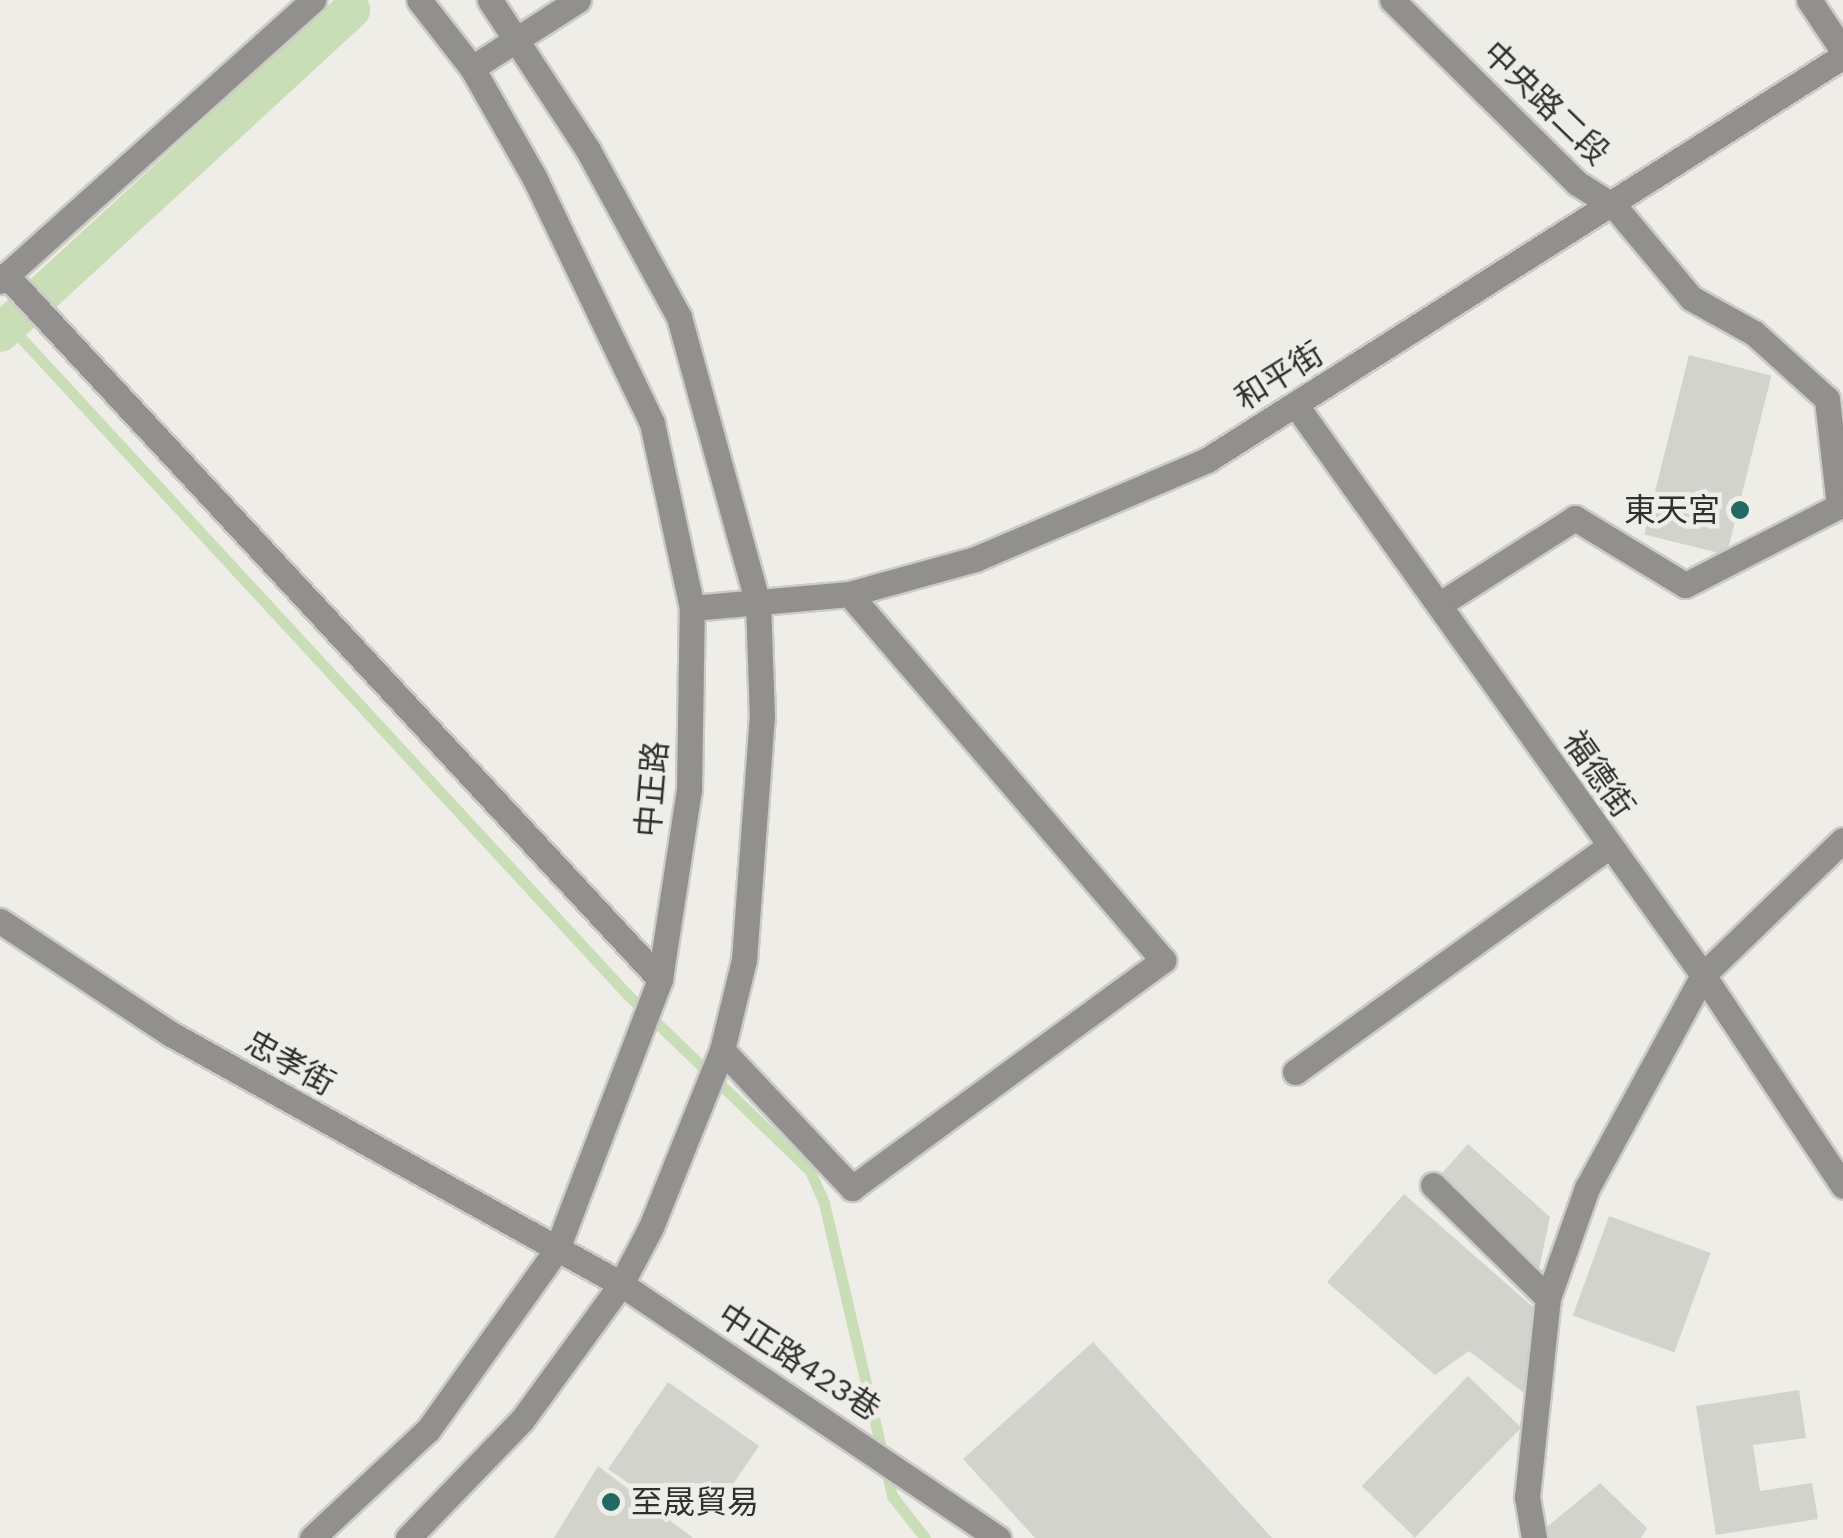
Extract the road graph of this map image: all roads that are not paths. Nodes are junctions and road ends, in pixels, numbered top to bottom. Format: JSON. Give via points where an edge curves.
{"nodes":[{"id":1,"x":313,"y":0,"type":"edge"},
{"id":2,"x":419,"y":0,"type":"edge"},
{"id":3,"x":490,"y":0,"type":"edge"},
{"id":4,"x":578,"y":0,"type":"edge"},
{"id":5,"x":1392,"y":0,"type":"edge"},
{"id":6,"x":1809,"y":0,"type":"edge"},
{"id":7,"x":519,"y":42,"type":"junction"},
{"id":8,"x":1843,"y":54,"type":"edge"},
{"id":9,"x":472,"y":68,"type":"junction"},
{"id":10,"x":1615,"y":207,"type":"junction"},
{"id":11,"x":3,"y":278,"type":"edge"},
{"id":12,"x":1295,"y":404,"type":"junction"},
{"id":13,"x":1841,"y":507,"type":"edge"},
{"id":14,"x":849,"y":594,"type":"junction"},
{"id":15,"x":758,"y":604,"type":"junction"},
{"id":16,"x":1440,"y":604,"type":"junction"},
{"id":17,"x":692,"y":608,"type":"junction"},
{"id":18,"x":1843,"y":840,"type":"edge"},
{"id":19,"x":1610,"y":846,"type":"junction"},
{"id":20,"x":0,"y":921,"type":"edge"},
{"id":21,"x":23,"y":938,"type":"junction"},
{"id":22,"x":0,"y":953,"type":"edge"},
{"id":23,"x":1703,"y":975,"type":"junction"},
{"id":24,"x":660,"y":979,"type":"junction"},
{"id":25,"x":722,"y":1050,"type":"junction"},
{"id":26,"x":1295,"y":1072,"type":"dead end"},
{"id":27,"x":1433,"y":1185,"type":"dead end"},
{"id":28,"x":1843,"y":1186,"type":"edge"},
{"id":29,"x":557,"y":1249,"type":"junction"},
{"id":30,"x":621,"y":1284,"type":"junction"},
{"id":31,"x":1548,"y":1298,"type":"junction"},
{"id":32,"x":312,"y":1538,"type":"edge"},
{"id":33,"x":408,"y":1538,"type":"edge"},
{"id":34,"x":998,"y":1538,"type":"edge"},
{"id":35,"x":1534,"y":1538,"type":"edge"}],
"edges":[{"from":1,"to":11,"type":"street"},
{"from":2,"to":9,"type":"street","name":"中正路"},
{"from":3,"to":7,"type":"street"},
{"from":4,"to":7,"type":"street"},
{"from":5,"to":10,"type":"street","name":"中央路二段","via":[[1577,183]]},
{"from":6,"to":8,"type":"street"},
{"from":7,"to":9,"type":"street"},
{"from":7,"to":15,"type":"street","via":[[678,316]]},
{"from":8,"to":10,"type":"street","name":"和平街"},
{"from":9,"to":17,"type":"street","name":"中正路","via":[[608,320],[652,423]]},
{"from":10,"to":12,"type":"street","name":"和平街"},
{"from":10,"to":13,"type":"street","name":"中央路二段","via":[[1691,298],[1754,333],[1827,399]]},
{"from":11,"to":24,"type":"street"},
{"from":12,"to":14,"type":"street","name":"和平街","via":[[1207,460],[975,558]]},
{"from":12,"to":16,"type":"street","name":"福德街"},
{"from":13,"to":16,"type":"street","via":[[1685,585],[1574,518]]},
{"from":14,"to":15,"type":"street","name":"和平街"},
{"from":14,"to":25,"type":"street","via":[[1163,960],[852,1188]]},
{"from":15,"to":17,"type":"street","name":"和平街"},
{"from":15,"to":25,"type":"street","via":[[762,716],[744,960]]},
{"from":16,"to":19,"type":"street","name":"福德街"},
{"from":17,"to":24,"type":"street","name":"中正路","via":[[690,790]]},
{"from":18,"to":23,"type":"street"},
{"from":19,"to":23,"type":"street","name":"福德街"},
{"from":19,"to":26,"type":"street"},
{"from":20,"to":21,"type":"street","name":"忠孝街"},
{"from":21,"to":22,"type":"street"},
{"from":21,"to":29,"type":"street","name":"忠孝街","via":[[171,1034]]},
{"from":23,"to":28,"type":"street","name":"福德街"},
{"from":23,"to":31,"type":"street","via":[[1587,1188]]},
{"from":24,"to":29,"type":"street","name":"中正路"},
{"from":25,"to":30,"type":"street"},
{"from":27,"to":31,"type":"street"},
{"from":29,"to":30,"type":"street","name":"中正路423巷"},
{"from":29,"to":32,"type":"street","name":"中正路","via":[[428,1430]]},
{"from":30,"to":33,"type":"street","via":[[522,1420]]},
{"from":30,"to":34,"type":"street","name":"中正路423巷"},
{"from":31,"to":35,"type":"street","via":[[1527,1498]]}]}
